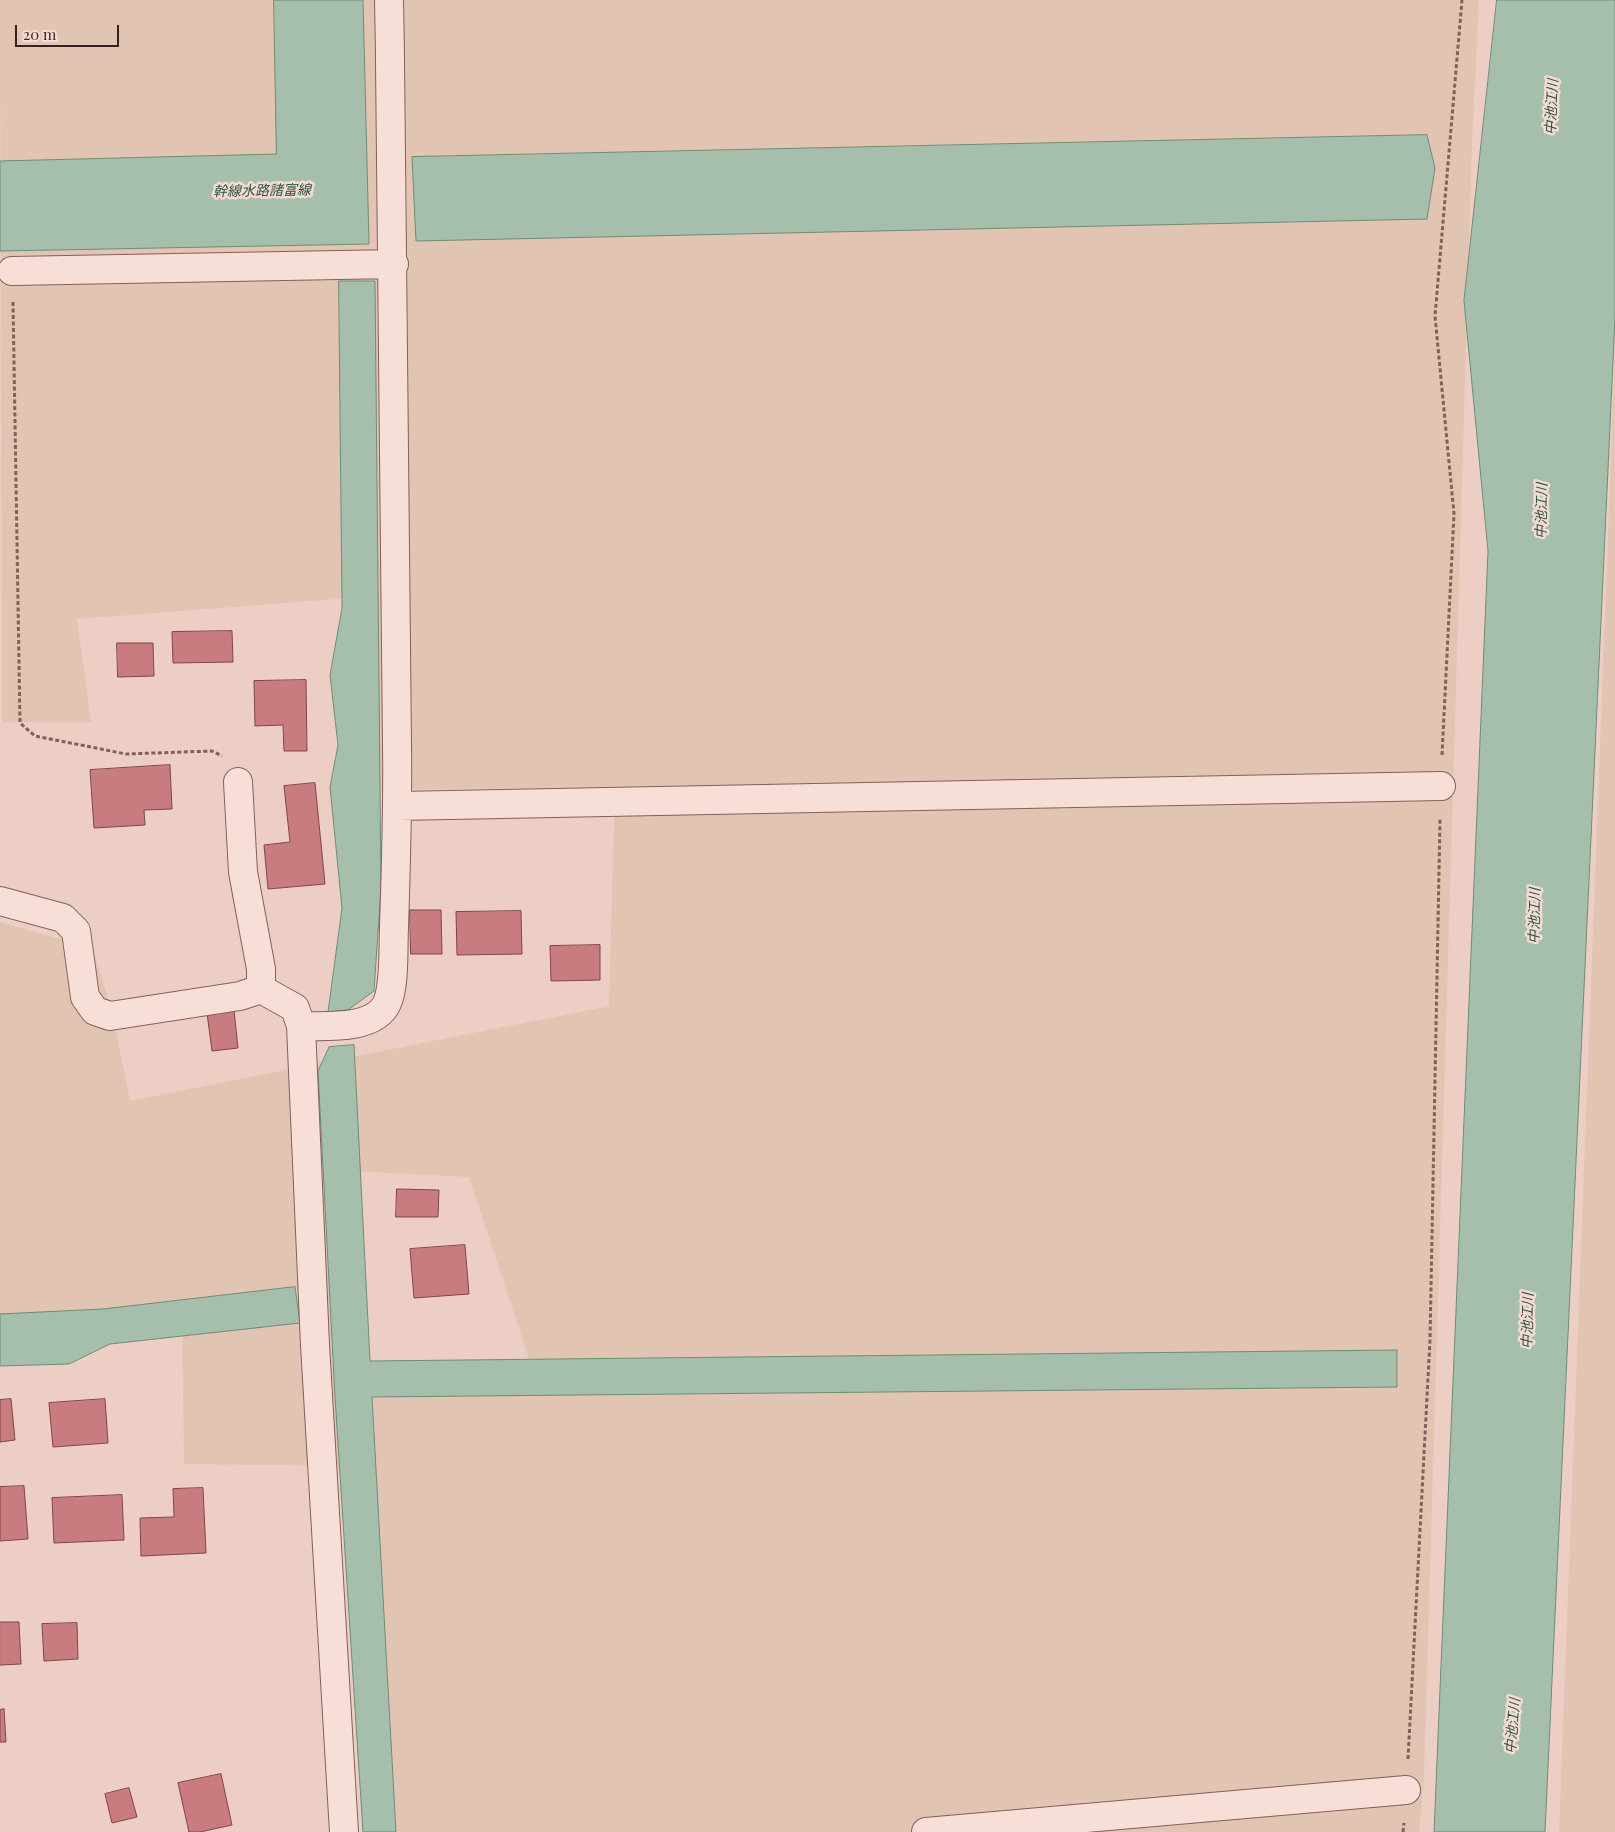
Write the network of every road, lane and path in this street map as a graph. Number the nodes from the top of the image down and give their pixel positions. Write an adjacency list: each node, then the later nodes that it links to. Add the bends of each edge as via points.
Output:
1 (389, 0): 3 (street)
2 (1462, 0): 6 (path, via 1435,316 1454,514)
3 (394, 264): 4 (street); 7 (street)
4 (12, 271): 5 (path, via 20,723 35,736 126,754 212,751 227,759)
5 (238, 782): 9 (street, via 243,872 261,969)
6 (1441, 786): 7 (street); 11 (path, via 1430,1340)
7 (398, 806): 10 (street, via 392,973 387,1003 377,1017)
8 (0, 901): 9 (street, via 63,918 76,931 85,997 96,1011 110,1016 240,996)
9 (261, 989): 10 (street)
10 (326, 1026): 12 (street, via 315,1355)
11 (1406, 1790): 13 (street); 14 (path)
12 (344, 1832)
13 (926, 1832)
14 (1403, 1832)

